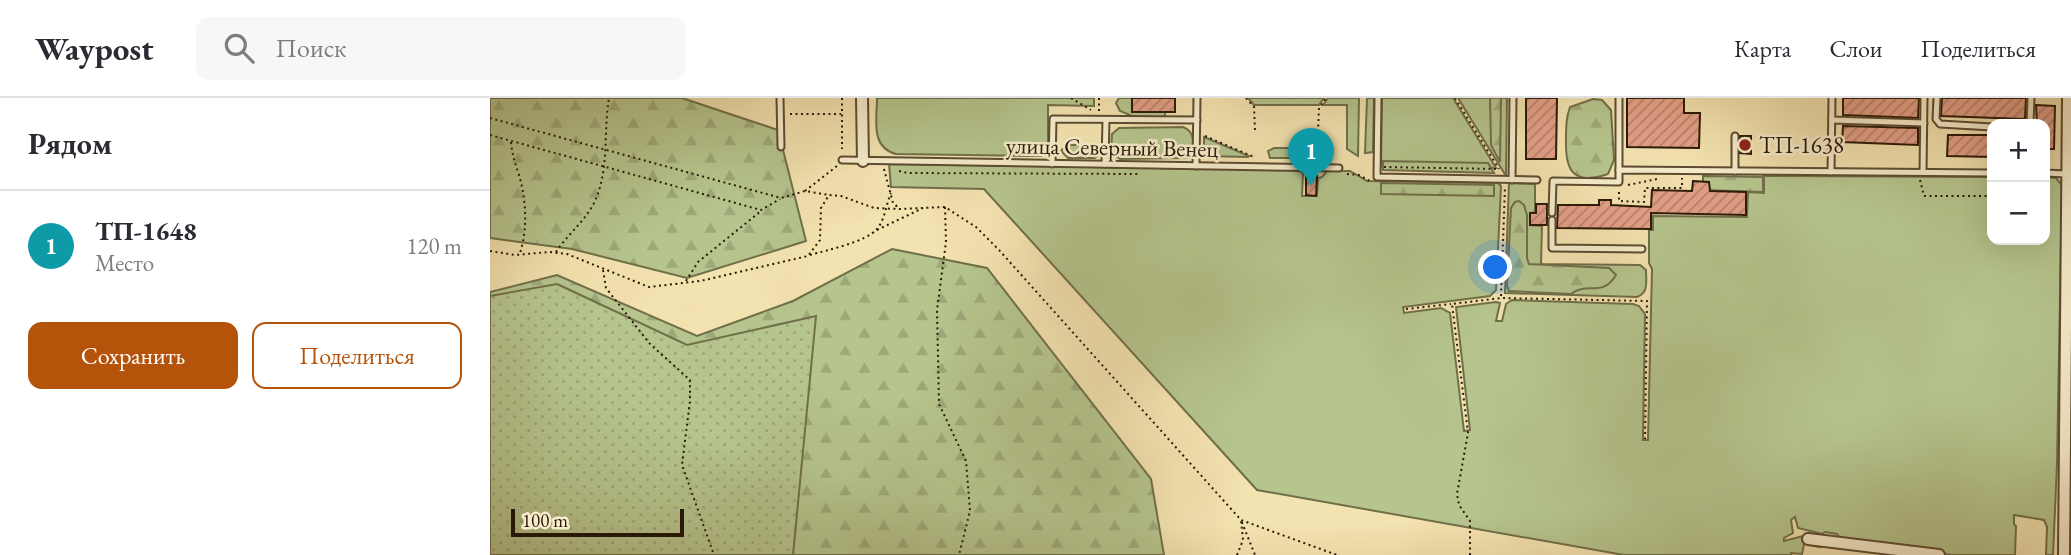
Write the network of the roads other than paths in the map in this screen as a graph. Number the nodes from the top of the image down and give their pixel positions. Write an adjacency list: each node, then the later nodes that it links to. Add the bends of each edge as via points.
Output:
1 (780, 98): 20 (lane)
2 (862, 98): 22 (street)
3 (1197, 98): 14 (lane)
4 (1378, 98): 34 (lane, via 1377,177)
5 (1513, 98): 34 (lane)
6 (1619, 98): 27 (lane)
7 (1832, 98): 15 (lane)
8 (1924, 98): 16 (lane)
9 (1937, 98): 17 (lane, via 1940,124)
10 (2031, 98): 12 (lane)
11 (2068, 98): 18 (street)
12 (2030, 119)
13 (1106, 120): 14 (lane); 23 (lane, via 1053,119); 24 (lane)
14 (1197, 120): 25 (lane)
15 (1832, 120): 16 (lane); 29 (lane)
16 (1924, 123): 30 (lane)
17 (1987, 127)
18 (2070, 127): 33 (street)
19 (1735, 136): 28 (lane)
20 (781, 147)
21 (842, 160): 22 (lane, улица Северный Венец)
22 (863, 161): 23 (lane, улица Северный Венец)
23 (1052, 163): 24 (lane, улица Северный Венец)
24 (1105, 164): 25 (lane, улица Северный Венец)
25 (1196, 166): 26 (lane, улица Северный Венец)
26 (1339, 168)
27 (1619, 170): 28 (lane); 37 (lane, via 1619,182 1553,181 1552,248)
28 (1735, 171): 29 (lane)
29 (1831, 172): 30 (lane)
30 (1920, 172): 31 (lane)
31 (1987, 173)
32 (2050, 173): 33 (lane)
33 (2068, 174): 36 (street)
34 (1508, 180): 35 (lane)
35 (1537, 180)
36 (2069, 215): 38 (street)
37 (1642, 249)
38 (2069, 331): 39 (street)
39 (2068, 451): 42 (street)
40 (1808, 539): 41 (street)
41 (1939, 555)
42 (2064, 555)

